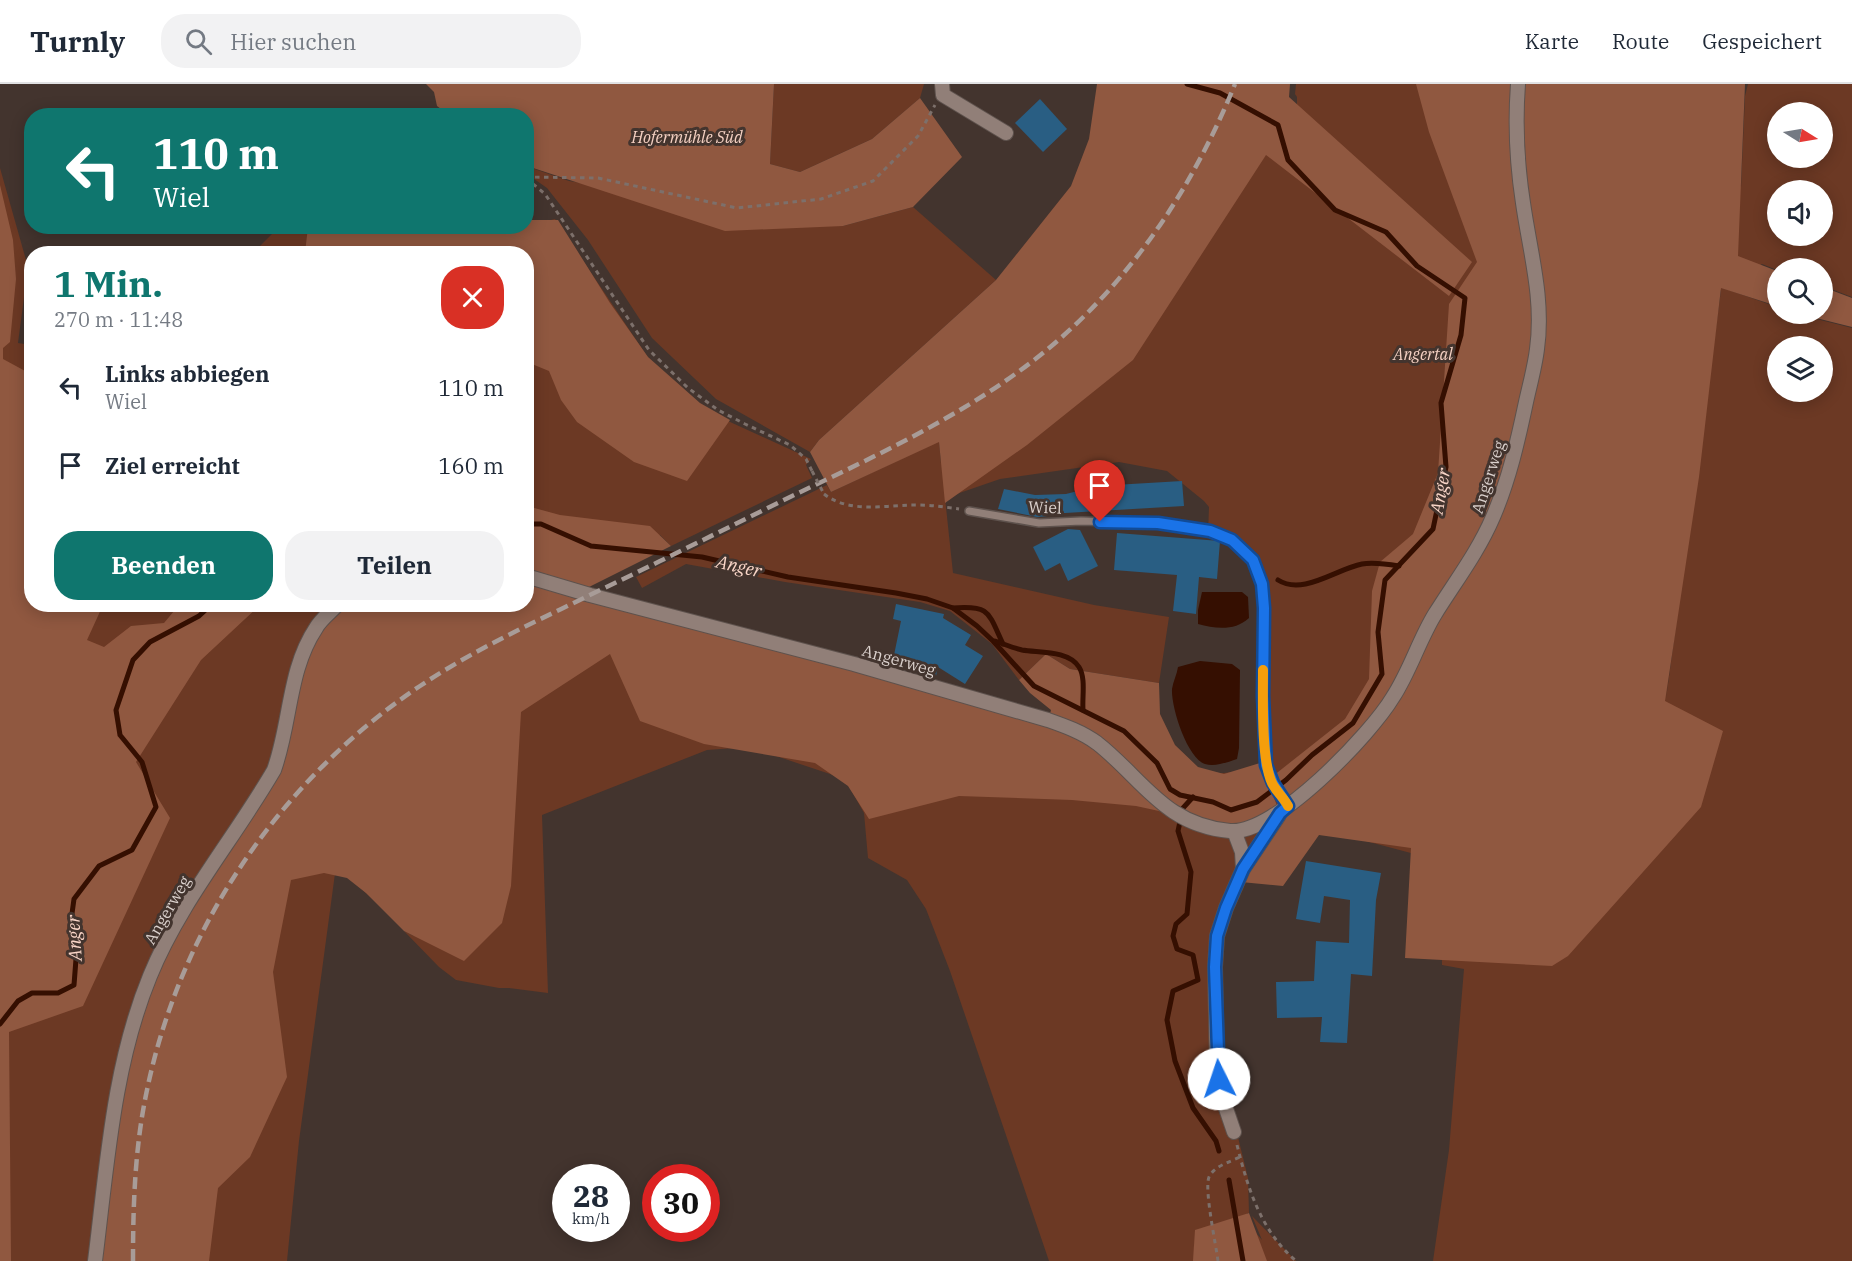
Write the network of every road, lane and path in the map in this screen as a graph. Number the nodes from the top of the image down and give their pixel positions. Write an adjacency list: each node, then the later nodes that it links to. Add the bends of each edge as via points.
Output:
1 (1518, 84): 9 (street, Angerweg, via 1516,145 1539,303 1539,327 1538,349 1504,489 1475,554 1433,617 1393,698 1359,742)
2 (943, 89): 3 (street); 4 (path, via 918,136 873,181 821,199 737,208 598,178)
3 (1006, 133)
4 (534, 177)
5 (534, 184): 6 (path, bridge, via 545,194 649,350 688,388 718,410 790,445 806,459 824,494 834,502 854,507 938,506)
6 (969, 511): 9 (lane, Wiel, via 1039,523 1158,523 1210,531 1232,540 1253,560 1262,584 1266,765)
7 (534, 578): 10 (street, Angerweg, via 1048,720 1078,731 1098,744 1170,811 1189,821)
8 (330, 612): 14 (street, Angerweg, via 316,627 299,661 274,770 175,923 150,976 129,1038 118,1093)
9 (1284, 806): 10 (street, Angerweg, via 1255,827); 11 (street, Angerweg)
10 (1234, 831): 11 (street)
11 (1243, 869): 12 (street, Angerweg, via 1217,936 1215,967 1217,1064 1221,1095)
12 (1234, 1132): 13 (path)
13 (1240, 1157): 15 (path, via 1209,1177 1207,1192); 16 (path, via 1260,1216 1281,1248)
14 (95, 1261)
15 (1218, 1261)
16 (1296, 1261)

